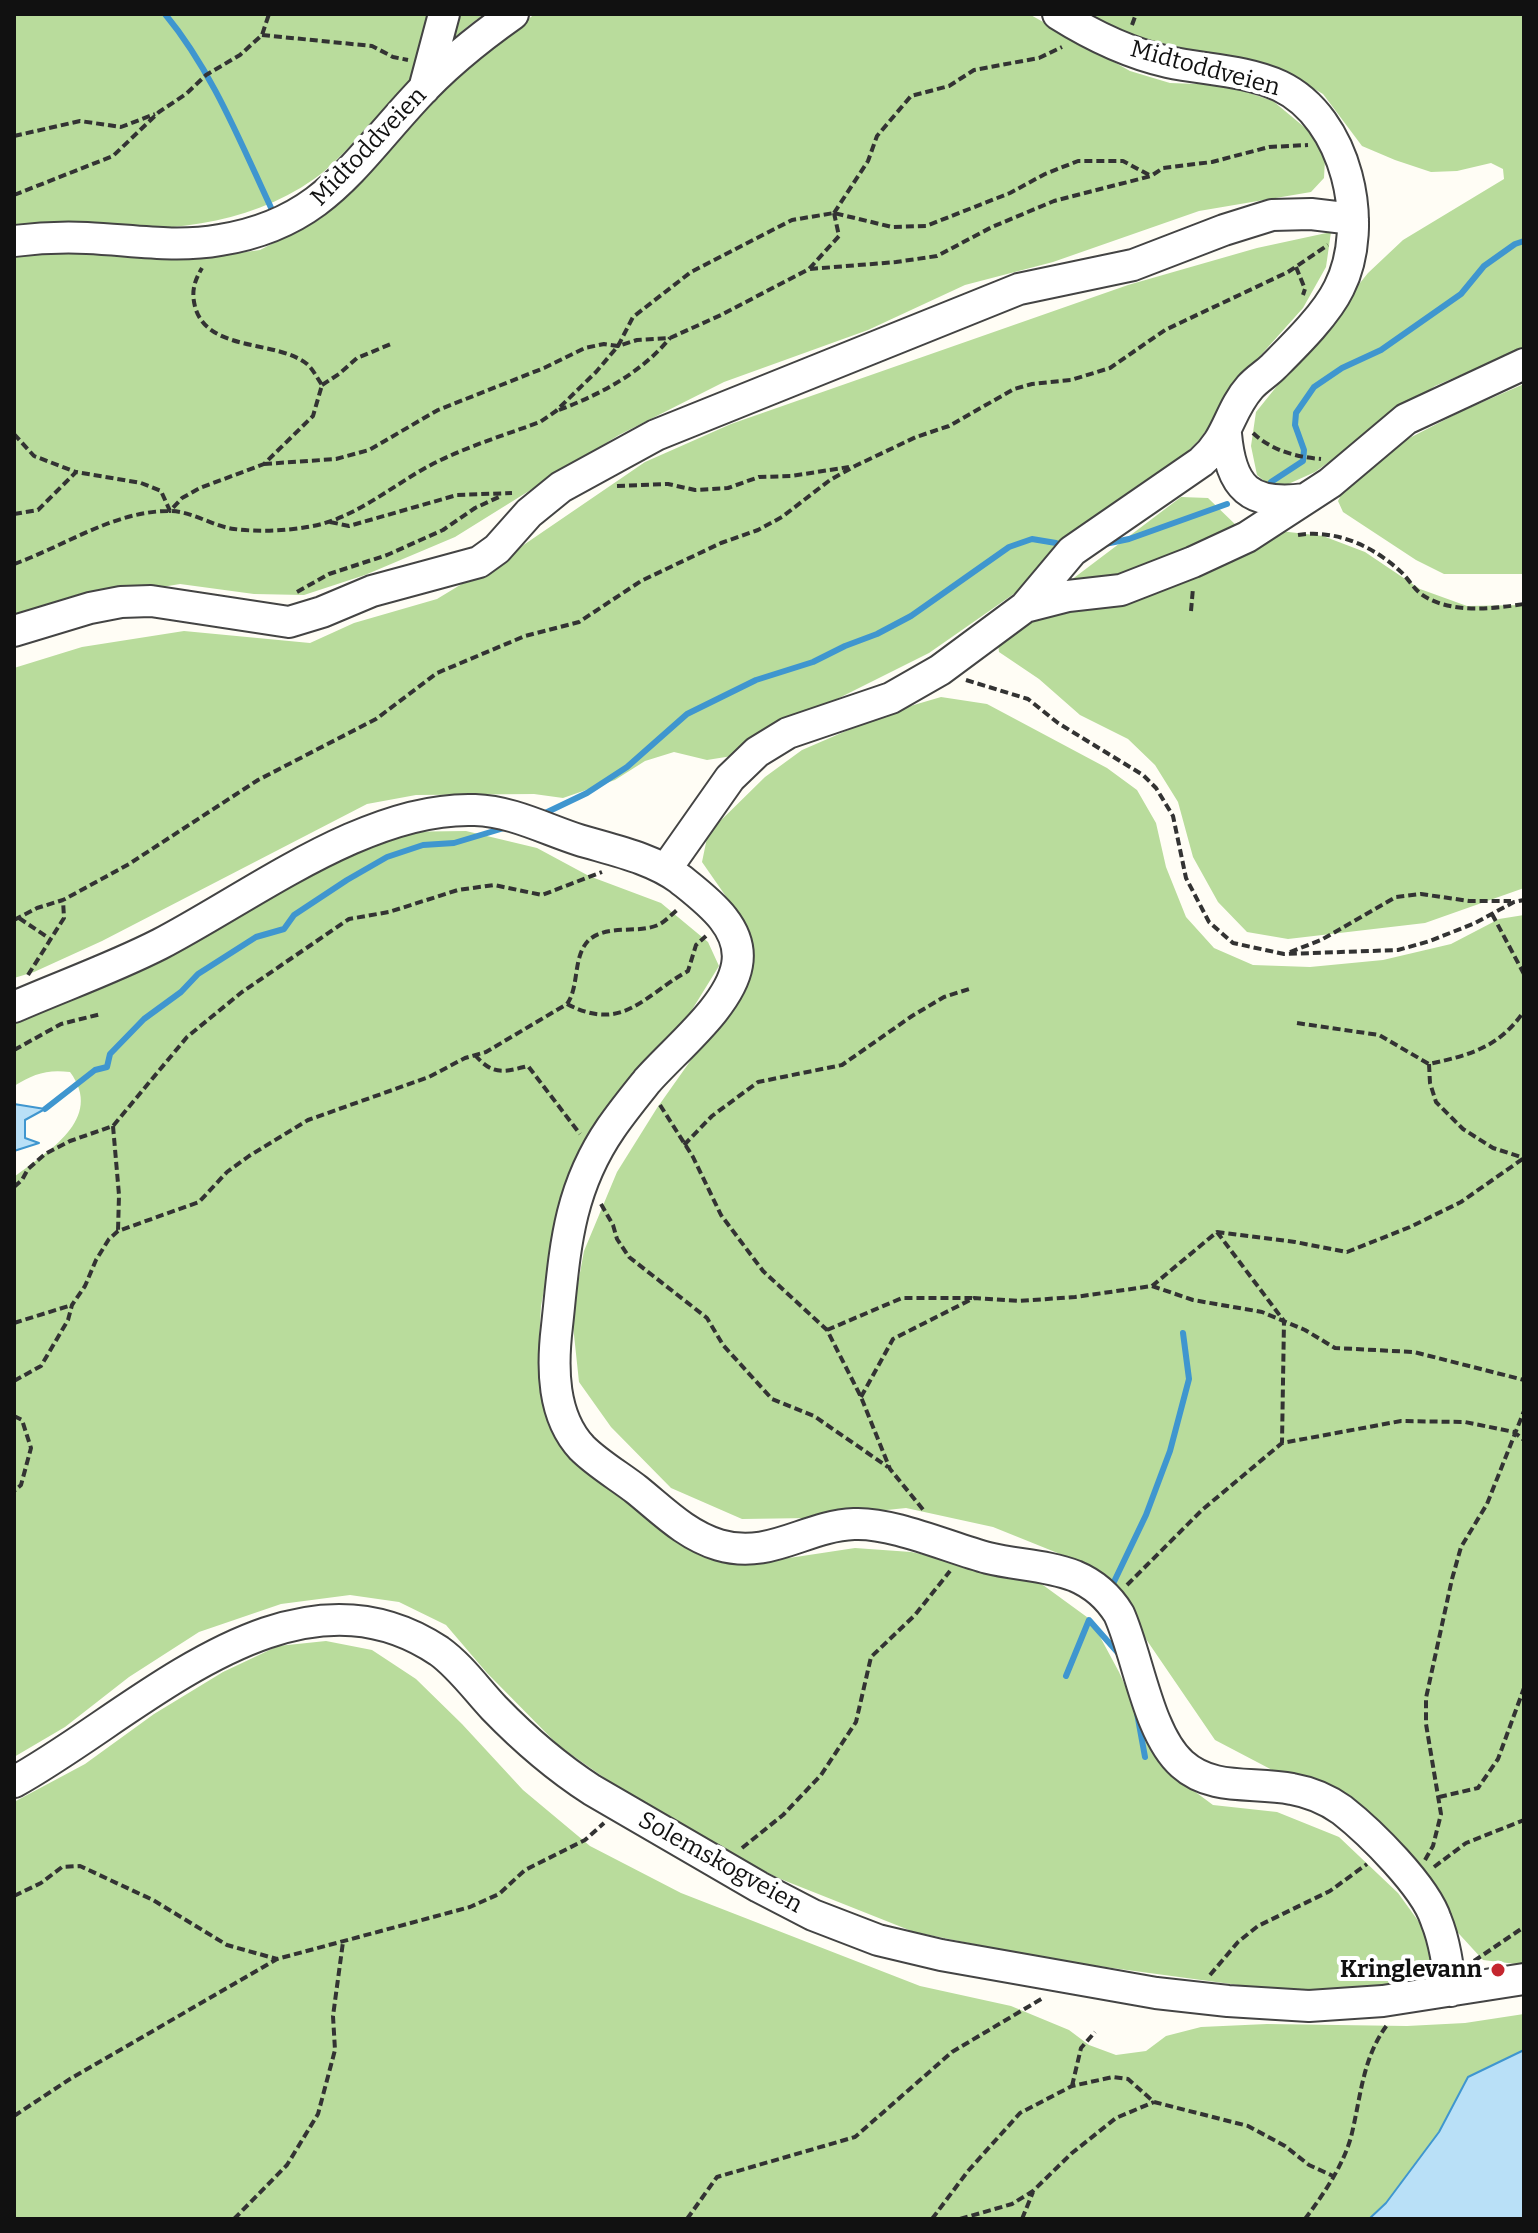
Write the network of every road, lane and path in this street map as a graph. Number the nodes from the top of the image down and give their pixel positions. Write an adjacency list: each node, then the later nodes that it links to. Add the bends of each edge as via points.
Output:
1 (269, 14): 5 (path)
2 (444, 14): 7 (street)
3 (513, 14): 7 (street, Midtoddveien)
4 (1058, 14): 10 (street, Midtoddveien, via 1096,37 1145,56 1282,87 1310,106)
5 (262, 35): 7 (path, via 372,46); 8 (path)
6 (1063, 47): 13 (path, via 1039,58 974,70 949,86 911,96 877,136 868,161)
7 (428, 77): 15 (street, Midtoddveien, via 323,199 283,223)
8 (159, 112): 9 (path, via 121,127 80,121); 12 (path, via 113,156)
9 (14, 136)
10 (1335, 144): 11 (path, via 1269,147 1163,168); 14 (street, Midtoddveien)
11 (1151, 176): 13 (path, via 1123,161 1078,161 926,226 892,227); 18 (path, via 1054,201 937,256)
12 (14, 195)
13 (834, 213): 18 (path, via 839,236); 21 (path, via 792,220 691,272 633,317)
14 (1353, 219): 25 (street, Midtoddveien, via 1351,251 1339,291 1251,386); 41 (street, via 1272,215 1133,265 1019,289 656,435 561,487 479,562 372,591 322,612 289,622 151,601 121,602)
15 (221, 240): 16 (street, Midtoddveien, via 180,245 89,238); 23 (path, via 195,280 192,298 200,321 215,333 306,363)
16 (14, 241)
17 (1296, 267): 29 (path, via 1165,330 1110,368 1014,389 949,426)
18 (809, 269): 19 (path)
19 (670, 338): 21 (path); 24 (path, via 633,372 593,397)
20 (391, 344): 23 (path, via 357,358)
21 (618, 346): 24 (path); 27 (path, via 585,348 438,410 369,450 336,459)
22 (1524, 364): 28 (street, via 1406,419)
23 (322, 385): 27 (path, via 313,416)
24 (556, 411): 35 (path, via 428,466)
25 (1230, 423): 28 (path, via 1304,458); 32 (street, via 1228,460 1246,490 1274,502); 40 (street, Midtoddveien, via 1213,452 1072,551)
26 (14, 434): 30 (path, via 34,456)
27 (264, 464): 33 (path, via 200,488)
28 (1351, 465): 32 (street)
29 (855, 466): 31 (path, via 759,477 728,488); 45 (path, via 770,524 641,581 579,622 525,636 437,673 376,719 258,780)
30 (76, 472): 33 (path, via 161,491); 34 (path, via 38,510)
31 (607, 486)
32 (1305, 499): 40 (street, via 1247,537 1150,579 1121,590)
33 (170, 511): 35 (path, via 232,529 307,528); 37 (path, via 87,531)
34 (14, 514)
35 (329, 522): 38 (path, via 349,526 457,495 504,494 443,530 329,574)
36 (1288, 536): 39 (path, via 1317,532 1349,539 1399,570 1420,594 1442,604 1492,609)
37 (14, 564)
38 (290, 596)
39 (1524, 604)
40 (1025, 607): 42 (street)
41 (14, 631)
42 (940, 670): 44 (street, via 891,698 797,729 757,752 730,778); 52 (path, via 1028,699 1143,775 1173,816 1186,878 1209,922 1233,943)
43 (637, 859): 44 (street); 55 (street, via 507,814 431,812 356,836 155,946); 64 (path, via 542,895 494,885 349,919 187,1037)
44 (674, 874): 50 (street); 56 (path, via 679,908 657,925 590,939)
45 (63, 900): 49 (path); 51 (path, via 64,918)
46 (1524, 900): 47 (path)
47 (1514, 902): 48 (path); 52 (path, via 1421,894 1396,897 1321,940)
48 (1492, 914): 52 (path, via 1398,950); 53 (path)
49 (16, 919): 51 (path)
50 (724, 919): 56 (path, via 696,945 688,971 646,1001 608,1016); 63 (street, via 738,949 732,983)
51 (50, 939): 55 (path)
52 (1284, 954)
53 (1524, 974)
54 (969, 989): 65 (path, via 933,1003 842,1065 758,1082)
55 (19, 995)
56 (567, 1004): 61 (path)
57 (1524, 1011): 62 (path, via 1511,1030 1472,1055)
58 (101, 1014): 60 (path, via 61,1024)
59 (1297, 1023): 62 (path, via 1379,1035)
60 (14, 1050)
61 (475, 1055): 67 (path, via 485,1067 503,1072 528,1066); 69 (path, via 308,1120 227,1172 199,1202)
62 (1429, 1064): 66 (path, via 1436,1102 1463,1129 1493,1148)
63 (646, 1082): 65 (path); 67 (street)
64 (113, 1126): 68 (path, via 45,1154); 69 (path)
65 (684, 1145): 76 (path, via 721,1215 763,1271)
66 (1523, 1158): 70 (path, via 1461,1202 1347,1252)
67 (592, 1162): 85 (path, via 599,1200 634,1263 707,1318 723,1345 772,1399 814,1416); 88 (street, via 567,1236 555,1374 565,1424 586,1452 669,1518 718,1545 763,1548 856,1523)
68 (14, 1187)
69 (118, 1231): 73 (path)
70 (1217, 1232): 71 (path); 74 (path)
71 (1152, 1286): 72 (path, via 1033,1300); 74 (path)
72 (974, 1298): 76 (path, via 902,1298); 79 (path, via 893,1339)
73 (72, 1305): 75 (path); 78 (path, via 41,1366)
74 (1284, 1321): 77 (path, via 1335,1348 1414,1352); 84 (path)
75 (14, 1323)
76 (827, 1330): 79 (path)
77 (1524, 1380)
78 (14, 1381)
79 (861, 1397): 85 (path)
80 (1524, 1411): 82 (path)
81 (14, 1416): 86 (path, via 22,1420 31,1448 21,1485)
82 (1514, 1432): 83 (path); 84 (path, via 1465,1422 1401,1421); 92 (path, via 1487,1504 1461,1547 1426,1698)
83 (1524, 1440)
84 (1282, 1443): 89 (path, via 1202,1510)
85 (890, 1469): 87 (path)
86 (14, 1491)
87 (926, 1513)
88 (953, 1547): 89 (street, via 1075,1577); 96 (path, via 950,1572 871,1657 856,1722 821,1775 783,1815)
89 (1111, 1601): 95 (street, via 1172,1754 1198,1776 1213,1781 1290,1788 1319,1797 1340,1809)
90 (1524, 1688): 92 (path, via 1498,1759 1478,1788)
91 (14, 1782): 93 (street, Solemskogveien, via 220,1654 288,1626 349,1619 391,1626 443,1654 543,1755)
92 (1439, 1797): 97 (path, via 1441,1814 1433,1846)
93 (619, 1806): 96 (street, Solemskogveien); 100 (path, via 585,1840 525,1870 499,1894)
94 (1524, 1820): 97 (path, via 1466,1843)
95 (1385, 1851): 97 (street); 105 (path, via 1330,1891 1258,1926)
96 (722, 1864): 103 (street, Solemskogveien, via 787,1902 878,1940)
97 (1413, 1883): 104 (street, via 1436,1917)
98 (14, 1896): 101 (path, via 62,1867 80,1866 153,1900 227,1945)
99 (1524, 1927): 104 (path, via 1468,1965)
100 (343, 1942): 101 (path); 113 (path, via 333,2016 335,2050 318,2114 287,2165)
101 (277, 1959): 110 (path)
102 (1524, 1979): 104 (street, Solemskogveien)
103 (1075, 1980): 105 (street, Solemskogveien, via 1114,1992); 114 (path, via 952,2052 855,2137 717,2177)
104 (1451, 1991): 106 (street, Solemskogveien)
105 (1192, 1997): 106 (street, Solemskogveien, via 1309,2006)
106 (1405, 1998): 111 (path, via 1369,2054 1350,2140)
107 (1095, 2032): 108 (path, via 1081,2048)
108 (1072, 2086): 109 (path, via 1128,2079); 115 (path, via 1020,2113)
109 (1154, 2102): 111 (path, via 1248,2126); 112 (path, via 1107,2125)
110 (14, 2116)
111 (1333, 2176): 118 (path)
112 (1033, 2191): 116 (path, via 1012,2204); 117 (path)
113 (234, 2219)
114 (687, 2219)
115 (932, 2219)
116 (960, 2219)
117 (1022, 2219)
118 (1305, 2219)

